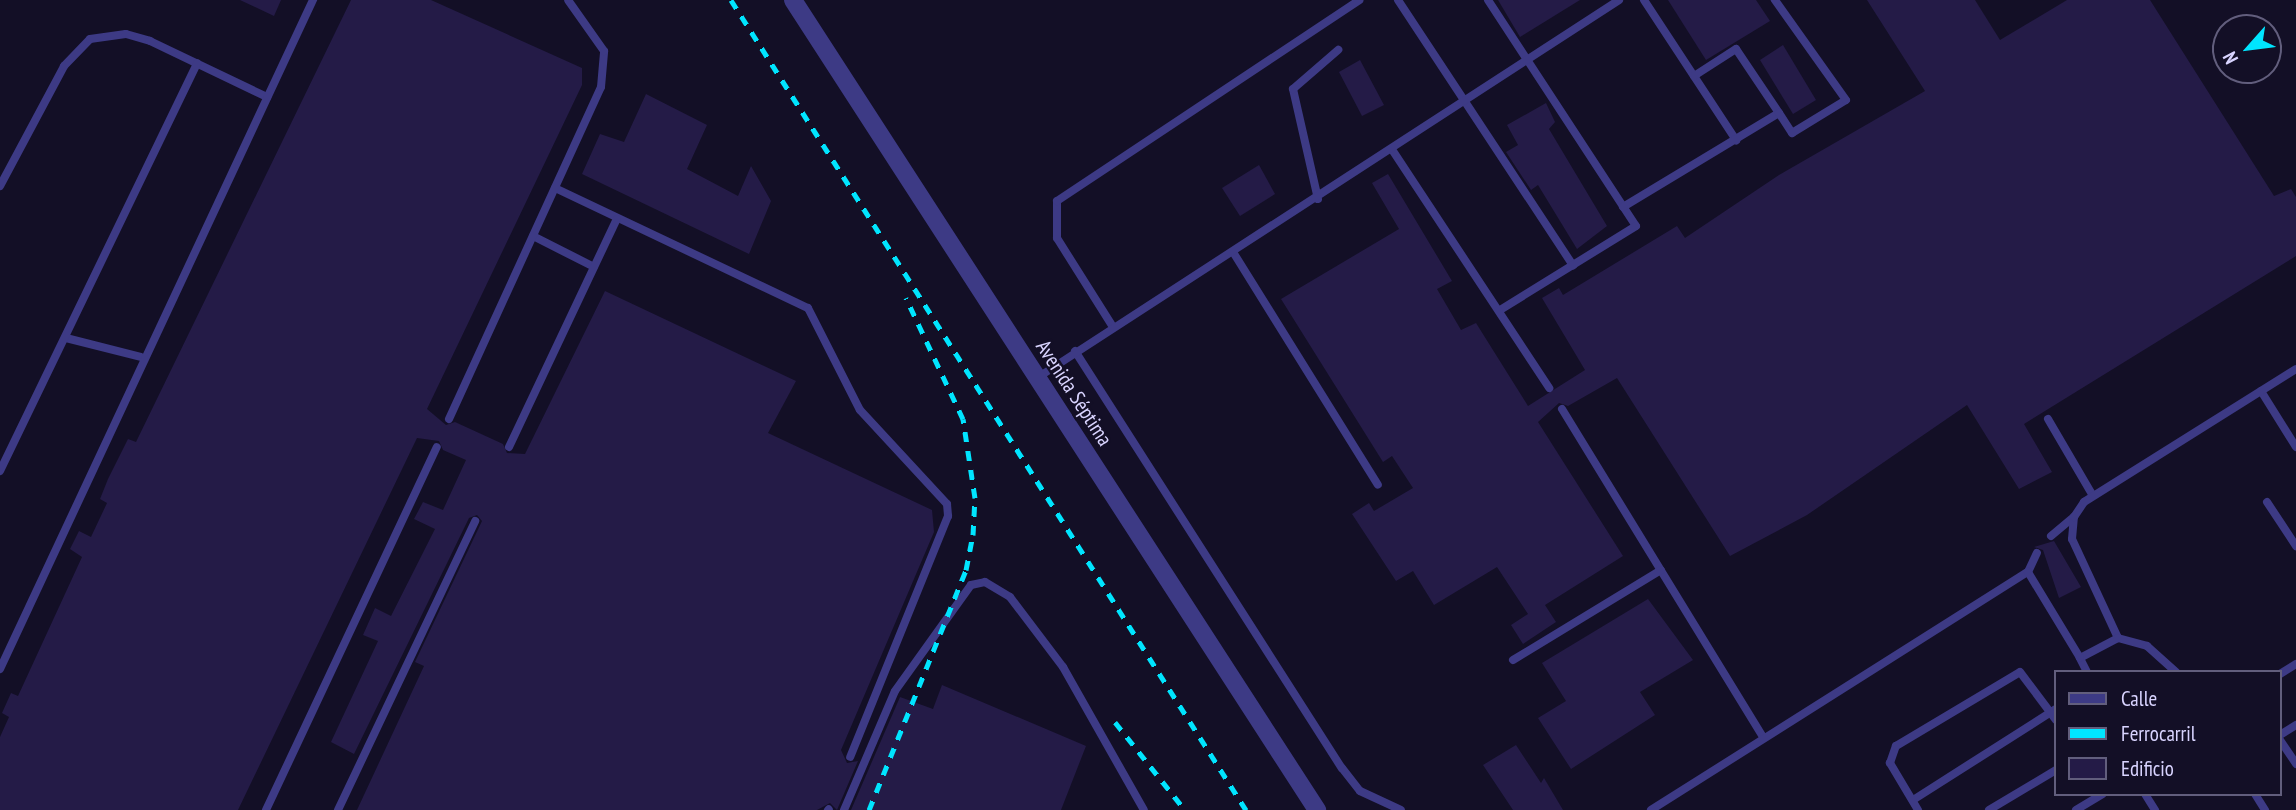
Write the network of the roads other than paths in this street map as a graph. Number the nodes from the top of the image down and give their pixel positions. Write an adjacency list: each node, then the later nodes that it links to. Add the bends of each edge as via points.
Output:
1 (313, 0): 15 (lane)
2 (568, 0): 21 (lane, via 604,51 601,88)
3 (793, 0): 35 (street, Avenida Séptima)
4 (1359, 0): 30 (lane, via 1057,201 1057,238)
5 (1398, 0): 16 (lane)
6 (1488, 0): 13 (lane)
7 (1619, 0): 10 (lane)
8 (1644, 0): 14 (lane)
9 (1775, 0): 17 (lane, via 1846,100 1793,133)
10 (1607, 4): 13 (lane)
11 (1338, 50): 22 (lane, via 1293,89)
12 (197, 63): 15 (lane); 20 (lane, via 126,34 90,39 64,66); 31 (lane)
13 (1530, 63): 16 (lane); 23 (lane)
14 (1694, 76): 17 (lane, via 1736,50); 18 (lane)
15 (267, 97): 33 (lane)
16 (1470, 101): 19 (lane); 27 (lane, via 1496,155)
17 (1779, 113): 18 (lane)
18 (1736, 140): 23 (lane)
19 (1393, 151): 22 (lane); 29 (lane)
20 (0, 186)
21 (555, 188): 24 (lane); 25 (lane)
22 (1318, 199): 26 (lane)
23 (1623, 206): 27 (lane, via 1636,226)
24 (617, 219): 28 (lane); 64 (lane, via 808,308 860,410 947,504 948,516)
25 (533, 236): 28 (lane); 39 (lane)
26 (1233, 252): 30 (lane); 45 (lane)
27 (1573, 265): 29 (lane)
28 (594, 267): 42 (lane)
29 (1500, 310): 36 (lane)
30 (1113, 327): 32 (lane)
31 (66, 338): 33 (lane); 44 (lane)
32 (1075, 351): 35 (lane); 74 (lane, via 1342,768 1360,791)
33 (141, 357): 58 (lane)
34 (2296, 369): 37 (lane)
35 (1037, 377): 73 (street, Avenida Séptima)
36 (1549, 388)
37 (2261, 391): 43 (lane); 46 (lane)
38 (1562, 409): 53 (lane)
39 (449, 419)
40 (2048, 419): 46 (lane)
41 (436, 447): 69 (lane)
42 (509, 447)
43 (2296, 447)
44 (0, 471)
45 (1378, 485)
46 (2093, 496): 48 (lane)
47 (2267, 502): 51 (lane)
48 (2074, 517): 50 (lane); 55 (lane, via 2072,539)
49 (475, 521): 70 (lane)
50 (2051, 536)
51 (2296, 546)
52 (2037, 553): 54 (lane)
53 (1661, 570): 57 (lane); 62 (lane)
54 (2028, 572): 56 (lane); 62 (lane)
55 (2118, 638): 56 (lane); 60 (lane, via 2147,646)
56 (2080, 658): 59 (lane)
57 (1513, 660)
58 (0, 670)
59 (2086, 670)
60 (2173, 670)
61 (2054, 710): 68 (lane); 68 (lane, via 2020,672 1896,747 1890,763)
62 (1763, 737): 75 (lane)
63 (2282, 740): 65 (lane)
64 (850, 757)
65 (2296, 764)
66 (2054, 771): 77 (lane)
67 (2098, 796): 78 (lane)
68 (1913, 800): 76 (lane)
69 (266, 810)
70 (338, 810)
71 (844, 810): 72 (lane, via 895,691 971,585 985,582 1010,597 1063,667)
72 (1144, 810)
73 (1317, 810)
74 (1401, 810)
75 (1651, 810)
76 (1918, 810)
77 (1989, 810)
78 (2076, 810)

